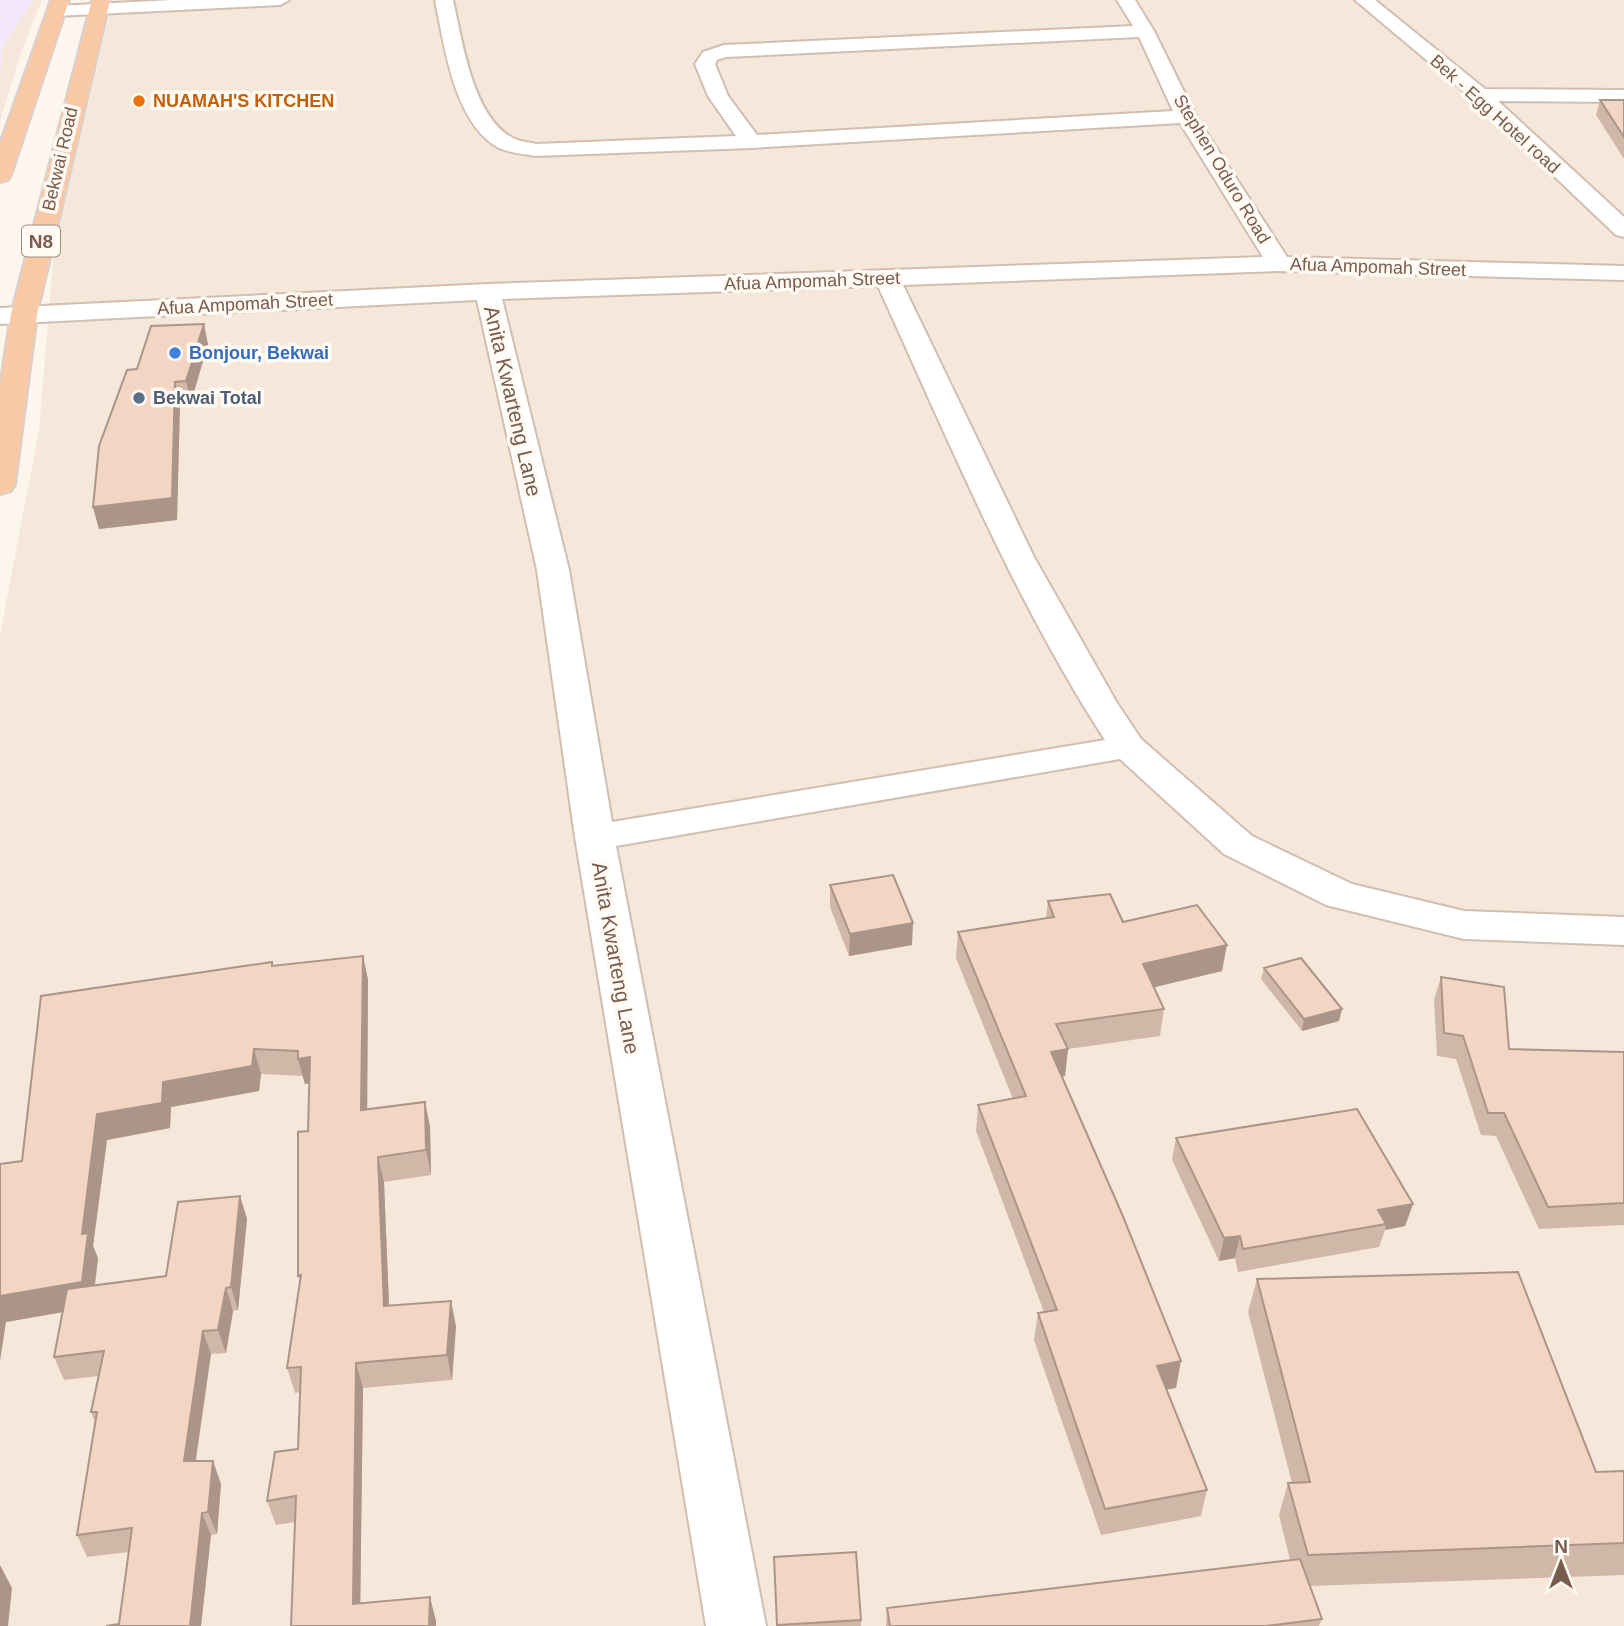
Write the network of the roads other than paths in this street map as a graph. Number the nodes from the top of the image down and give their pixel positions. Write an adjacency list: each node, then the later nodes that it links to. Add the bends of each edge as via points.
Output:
1 (280, 0): 5 (street)
2 (444, 0): 11 (street, via 459,71 488,128 505,143 573,151)
3 (1126, 0): 7 (street, Stephen Oduro Road)
4 (1364, 0): 8 (street, Bek - Egg Hotel road)
5 (100, 4): 6 (street); 18 (highway, Bekwai Road / N8)
6 (58, 6): 12 (highway)
7 (1145, 31): 10 (street, Stephen Oduro Road); 11 (street, via 735,50 710,56 705,64 717,96)
8 (1480, 95): 9 (street); 13 (street, Bek - Egg Hotel road)
9 (1624, 96)
10 (1186, 116): 11 (street); 14 (street, Stephen Oduro Road)
11 (751, 142)
12 (0, 174)
13 (1624, 230)
14 (1279, 264): 15 (street, Afua Ampomah Street); 16 (street, Afua Ampomah Street)
15 (1624, 273)
16 (887, 278): 17 (street, Afua Ampomah Street); 20 (street, via 1018,557 1099,703)
17 (488, 292): 18 (street, Afua Ampomah Street); 21 (street, Anita Kwarteng Lane, via 553,570)
18 (12, 315): 19 (highway, Bekwai Road / N8)
19 (0, 485)
20 (1129, 747): 21 (street); 22 (street, via 1238,845 1340,895 1464,925)
21 (595, 837): 23 (street, Anita Kwarteng Lane)
22 (1624, 931)
23 (736, 1626)

